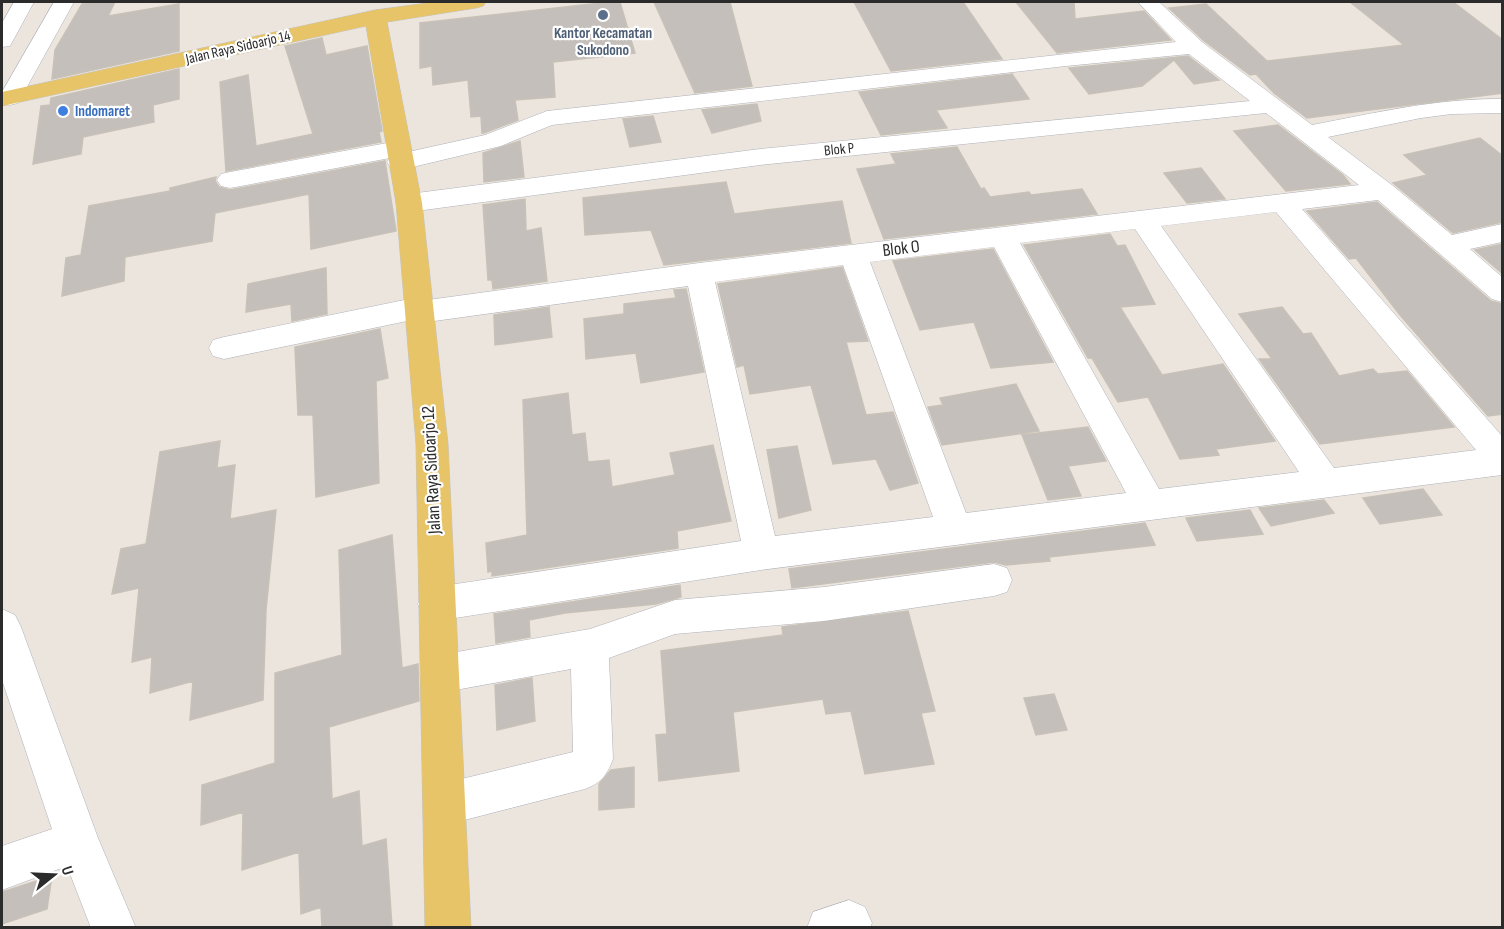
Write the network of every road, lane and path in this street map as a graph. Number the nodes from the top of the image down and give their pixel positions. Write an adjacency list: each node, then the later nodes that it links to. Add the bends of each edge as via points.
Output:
1 (24, 2): 6 (street)
2 (64, 2): 8 (street)
3 (463, 2): 5 (main road, Jalan Raya Sidoarjo 14)
4 (1148, 2): 7 (street)
5 (375, 16): 8 (main road, Jalan Raya Sidoarjo 14); 12 (main road, Jalan Raya Sidoarjo 12)
6 (2, 41)
7 (1194, 47): 9 (street); 12 (street, via 547,118 492,141)
8 (6, 99)
9 (1269, 106): 11 (street); 15 (street, Blok P, via 760,157)
10 (1503, 106): 11 (street, via 1421,111)
11 (1309, 134): 14 (street)
12 (399, 155): 13 (street); 15 (main road, Jalan Raya Sidoarjo 12)
13 (230, 180)
14 (1383, 191): 16 (street, Blok O); 20 (street)
15 (409, 203): 24 (main road, Jalan Raya Sidoarjo 12)
16 (1282, 203): 17 (street, Blok O); 26 (street)
17 (1142, 219): 19 (street, Blok O); 27 (street)
18 (1503, 233): 20 (street)
19 (1002, 236): 21 (street, Blok O); 28 (street)
20 (1447, 245): 23 (street)
21 (853, 254): 22 (street, Blok O); 29 (street)
22 (699, 273): 24 (street, Blok O); 30 (street)
23 (1503, 292)
24 (419, 310): 25 (street, Blok O); 32 (main road, Jalan Raya Sidoarjo 12, via 432,444)
25 (224, 348)
26 (1503, 460): 27 (street)
27 (1326, 484): 28 (street)
28 (1149, 504): 29 (street)
29 (955, 530): 30 (street)
30 (761, 554): 32 (street)
31 (994, 580): 34 (street, via 824,604 675,617)
32 (436, 604): 35 (main road, Jalan Raya Sidoarjo 12)
33 (2, 627): 37 (street)
34 (590, 647): 35 (street); 36 (street, via 593,759 585,769)
35 (439, 674): 36 (main road, Jalan Raya Sidoarjo 12)
36 (446, 804): 40 (main road, Jalan Raya Sidoarjo 12)
37 (78, 841): 38 (street); 39 (street)
38 (2, 868)
39 (114, 927)
40 (448, 927)

